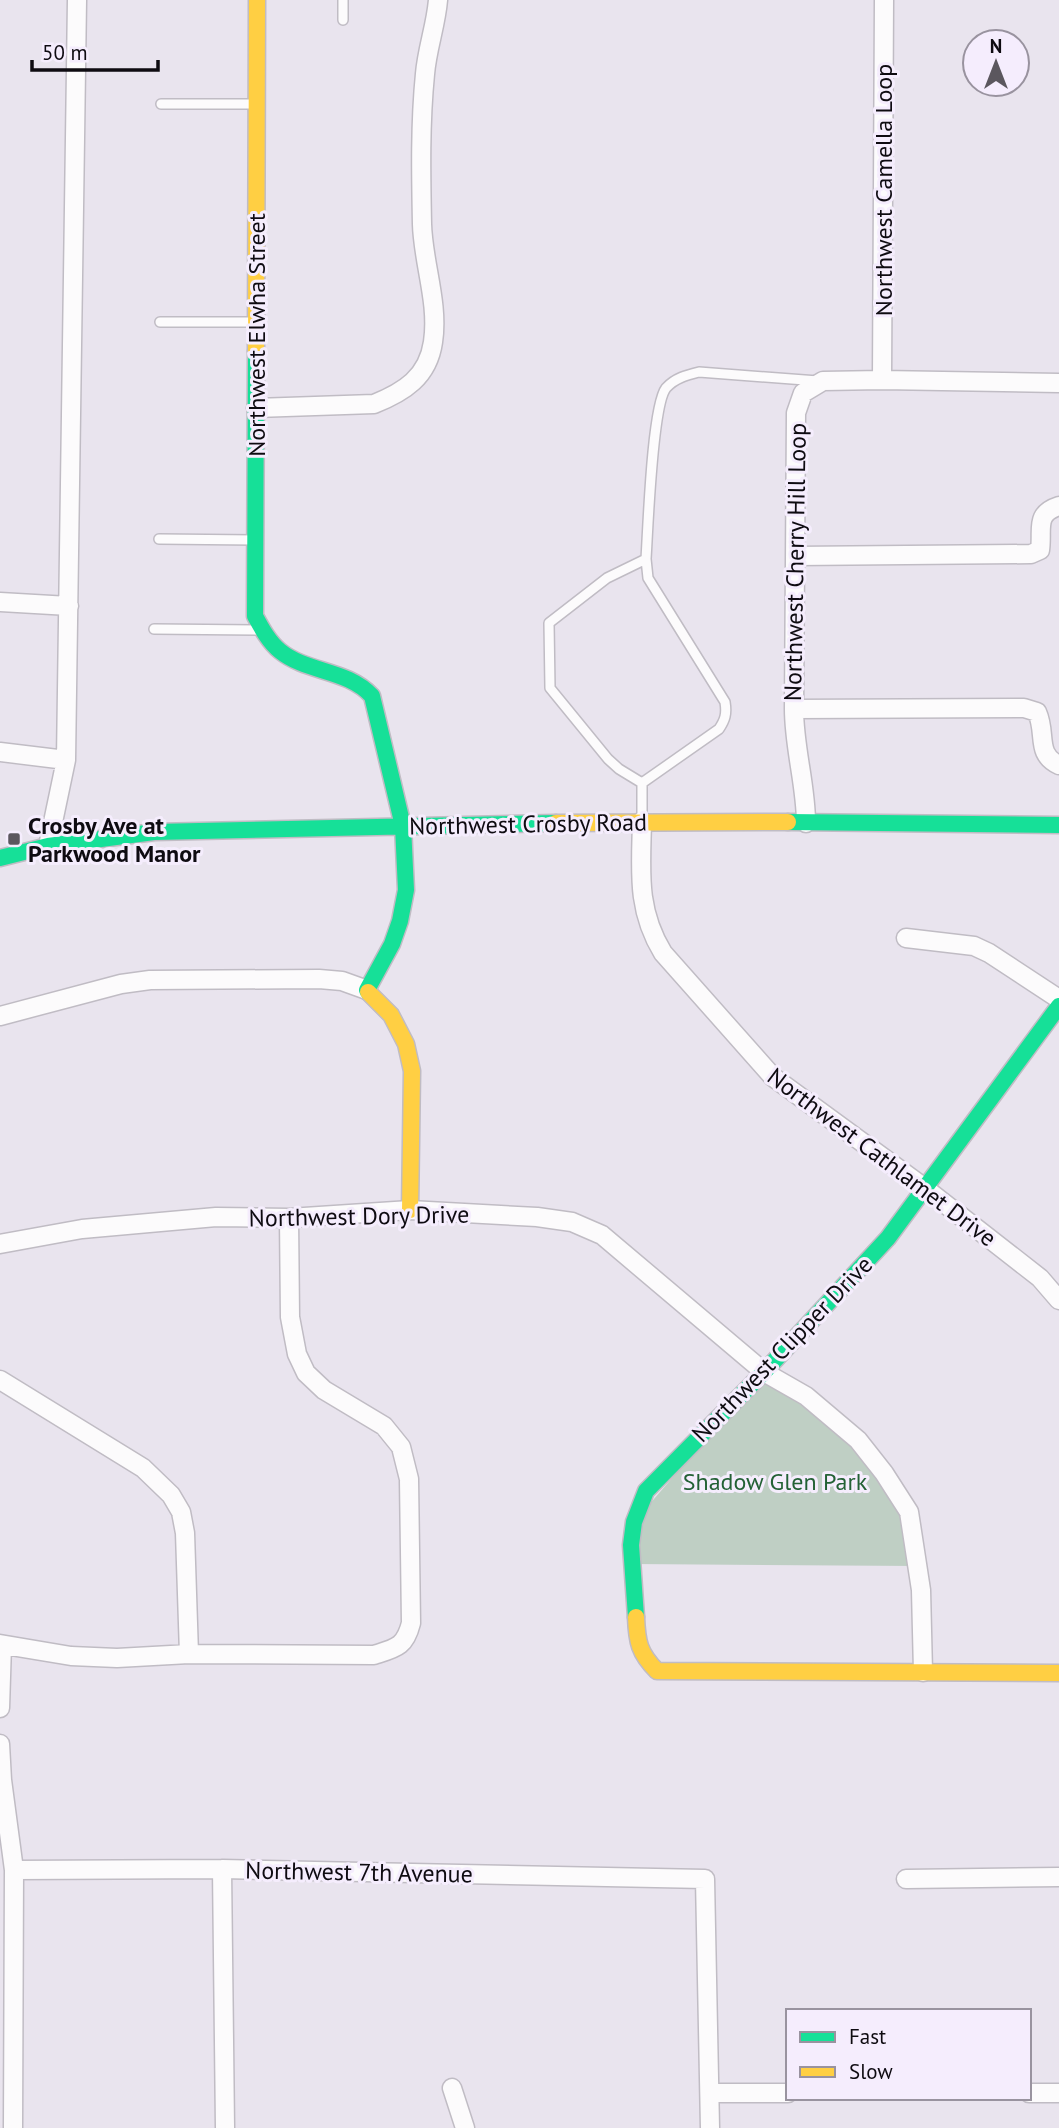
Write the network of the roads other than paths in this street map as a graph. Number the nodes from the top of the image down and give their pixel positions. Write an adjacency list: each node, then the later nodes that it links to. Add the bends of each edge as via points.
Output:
1 (77, 0): 21 (street)
2 (257, 0): 8 (street, Northwest Elwha Street)
3 (343, 0): 6 (lane)
4 (438, 0): 14 (street, via 425,72 423,120 422,228 434,312 433,343 424,368 414,383 374,404)
5 (884, 0): 11 (street, Northwest Camella Loop)
6 (343, 20)
7 (161, 104): 8 (lane)
8 (256, 104): 10 (street, Northwest Elwha Street)
9 (160, 322): 10 (lane)
10 (256, 322): 14 (street, Northwest Elwha Street)
11 (882, 380): 12 (street); 13 (street)
12 (823, 381): 18 (street, Northwest Cherry Hill Loop, via 803,393 796,414); 19 (lane, via 699,372 684,375 665,389 657,415)
13 (1059, 383)
14 (256, 408): 17 (street, Northwest Elwha Street)
15 (1059, 506): 18 (street, via 1048,509 1042,518 1040,550 1031,554)
16 (159, 539): 17 (lane)
17 (256, 540): 23 (street, Northwest Elwha Street, via 255,616)
18 (794, 556): 24 (street, Northwest Cherry Hill Loop)
19 (646, 559): 28 (lane, via 648,578 726,710 719,729); 28 (lane, via 607,578 549,623 550,688 608,759)
20 (0, 602): 21 (street)
21 (69, 606): 26 (street)
22 (154, 629): 23 (lane)
23 (262, 630): 32 (street, via 289,657 334,672 372,696)
24 (794, 709): 27 (street, via 1024,708 1037,712 1044,754); 30 (street, Northwest Cherry Hill Loop)
25 (0, 752): 26 (street)
26 (66, 760): 33 (street)
27 (1059, 765)
28 (642, 783): 29 (lane)
29 (642, 821): 30 (street, Northwest Crosby Road); 32 (street, Northwest Crosby Road); 40 (street, Northwest Cathlamet Drive, via 640,891 653,937 663,953 773,1077)
30 (806, 823): 31 (street, Northwest Crosby Road)
31 (1059, 825)
32 (402, 826): 33 (street, Northwest Crosby Road, via 154,832); 36 (street, via 406,890 402,911 388,952)
33 (48, 846): 34 (street, Northwest Crosby Road)
34 (0, 859)
35 (906, 938): 37 (street, via 974,946)
36 (367, 990): 39 (street, via 319,979 150,980); 41 (street, via 391,1015 406,1044 412,1071)
37 (1059, 999)
38 (1059, 1006): 40 (street, Northwest Clipper Drive)
39 (0, 1016)
40 (926, 1189): 44 (street, Northwest Cathlamet Drive, via 1040,1278); 45 (street, Northwest Clipper Drive, via 888,1238)
41 (410, 1210): 42 (street, Northwest Dory Drive); 45 (street, Northwest Dory Drive, via 572,1222 602,1236)
42 (289, 1218): 43 (street, Northwest Dory Drive, via 216,1217 108,1226); 48 (street, via 290,1317 306,1373 324,1390 384,1426 401,1447 409,1479 411,1623 401,1645 374,1655)
43 (0, 1244)
44 (1059, 1300)
45 (764, 1372): 49 (street, Northwest Dory Drive, via 806,1396 858,1440 909,1512 921,1590); 49 (street, Northwest Clipper Drive, via 646,1491 631,1545 638,1640 644,1658 657,1671)
46 (0, 1380): 48 (street, via 143,1468 172,1494 185,1533)
47 (1, 1644): 48 (street, via 71,1656); 51 (street)
48 (190, 1654)
49 (923, 1672): 50 (street, Northwest Clipper Drive)
50 (1059, 1673)
51 (0, 1708)
52 (0, 1744): 54 (street)
53 (222, 1869): 54 (street, Northwest 7th Avenue); 58 (street, Northwest 7th Avenue, via 705,1879); 63 (street)
54 (14, 1870): 62 (street)
55 (1059, 1877): 56 (street)
56 (906, 1878)
57 (452, 2088): 64 (street)
58 (710, 2093): 59 (street); 65 (street)
59 (786, 2093)
60 (1031, 2093): 61 (street)
61 (1059, 2093)
62 (13, 2128)
63 (225, 2128)
64 (465, 2128)
65 (710, 2128)

